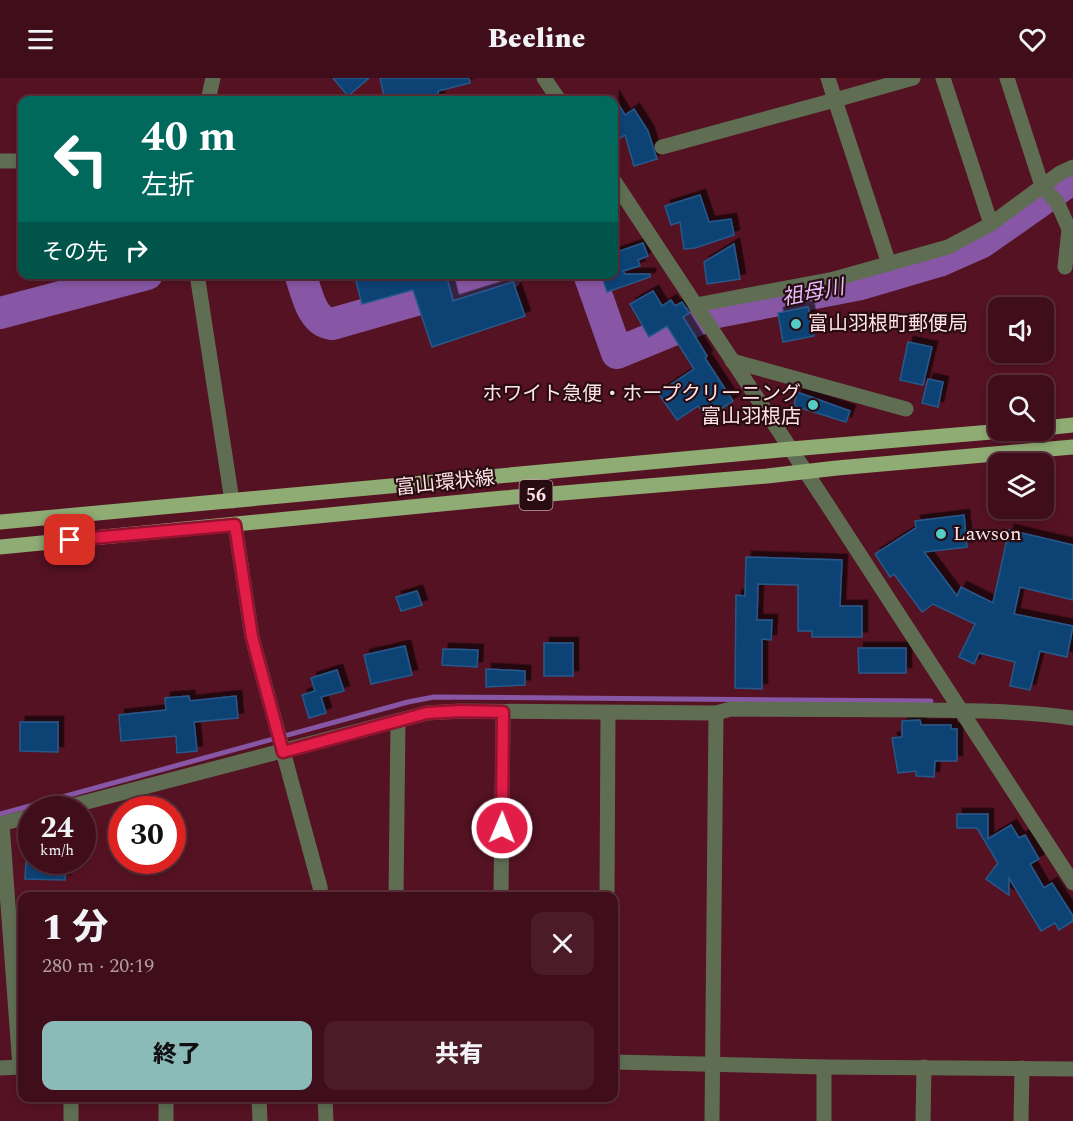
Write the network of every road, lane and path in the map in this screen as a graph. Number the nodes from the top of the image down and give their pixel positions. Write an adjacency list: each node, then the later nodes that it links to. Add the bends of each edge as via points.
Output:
1 (213, 78): 7 (street)
2 (828, 78): 9 (street)
3 (913, 78): 9 (street)
4 (943, 78): 16 (street)
5 (1007, 78): 14 (street)
6 (549, 80): 8 (street)
7 (209, 96)
8 (557, 96)
9 (835, 100): 10 (street); 17 (street)
10 (662, 147)
11 (18, 161): 12 (street)
12 (0, 162)
13 (1073, 167): 14 (street)
14 (1042, 186): 16 (street); 18 (street, via 1057,202 1069,229)
15 (618, 187): 20 (street)
16 (991, 224): 17 (street, via 948,248)
17 (889, 264): 20 (street, via 834,279)
18 (1065, 267)
19 (197, 279): 29 (street)
20 (696, 305): 21 (street)
21 (732, 361): 22 (street); 27 (street)
22 (906, 409)
23 (1073, 425): 24 (main road)
24 (1054, 427)
25 (988, 432): 27 (main road, 富山環状線 / 56)
26 (1073, 447): 28 (main road, 富山環状線 / 56)
27 (791, 449): 28 (street); 29 (main road, 富山環状線 / 56)
28 (806, 472): 31 (main road, 富山環状線 / 56); 33 (street)
29 (232, 501): 30 (main road, 富山環状線 / 56)
30 (0, 522)
31 (235, 525): 32 (main road, 富山環状線 / 56); 39 (street, via 252,637)
32 (0, 547)
33 (960, 711): 36 (street, via 731,709); 37 (street); 43 (street)
34 (503, 712): 35 (street); 38 (street, via 427,713); 46 (street)
35 (608, 713): 36 (street); 47 (street)
36 (716, 713): 50 (street)
37 (1073, 718)
38 (398, 721): 39 (street); 45 (street)
39 (283, 752): 40 (street); 44 (street)
40 (96, 800)
41 (18, 820): 42 (street)
42 (1, 824): 48 (street)
43 (1073, 883)
44 (321, 892)
45 (396, 892)
46 (501, 892)
47 (607, 892)
48 (18, 1031)
49 (618, 1062): 50 (street)
50 (712, 1064): 52 (street); 65 (street)
51 (18, 1067): 54 (street)
52 (824, 1067): 53 (street); 66 (street)
53 (924, 1067): 55 (street); 67 (street)
54 (0, 1068)
55 (1022, 1068): 56 (street); 68 (street)
56 (1073, 1069)
57 (71, 1102): 61 (street)
58 (166, 1102): 62 (street)
59 (259, 1102): 63 (street)
60 (326, 1102): 64 (street)
61 (71, 1121)
62 (166, 1121)
63 (260, 1121)
64 (326, 1121)
65 (712, 1121)
66 (824, 1121)
67 (923, 1121)
68 (1021, 1121)

